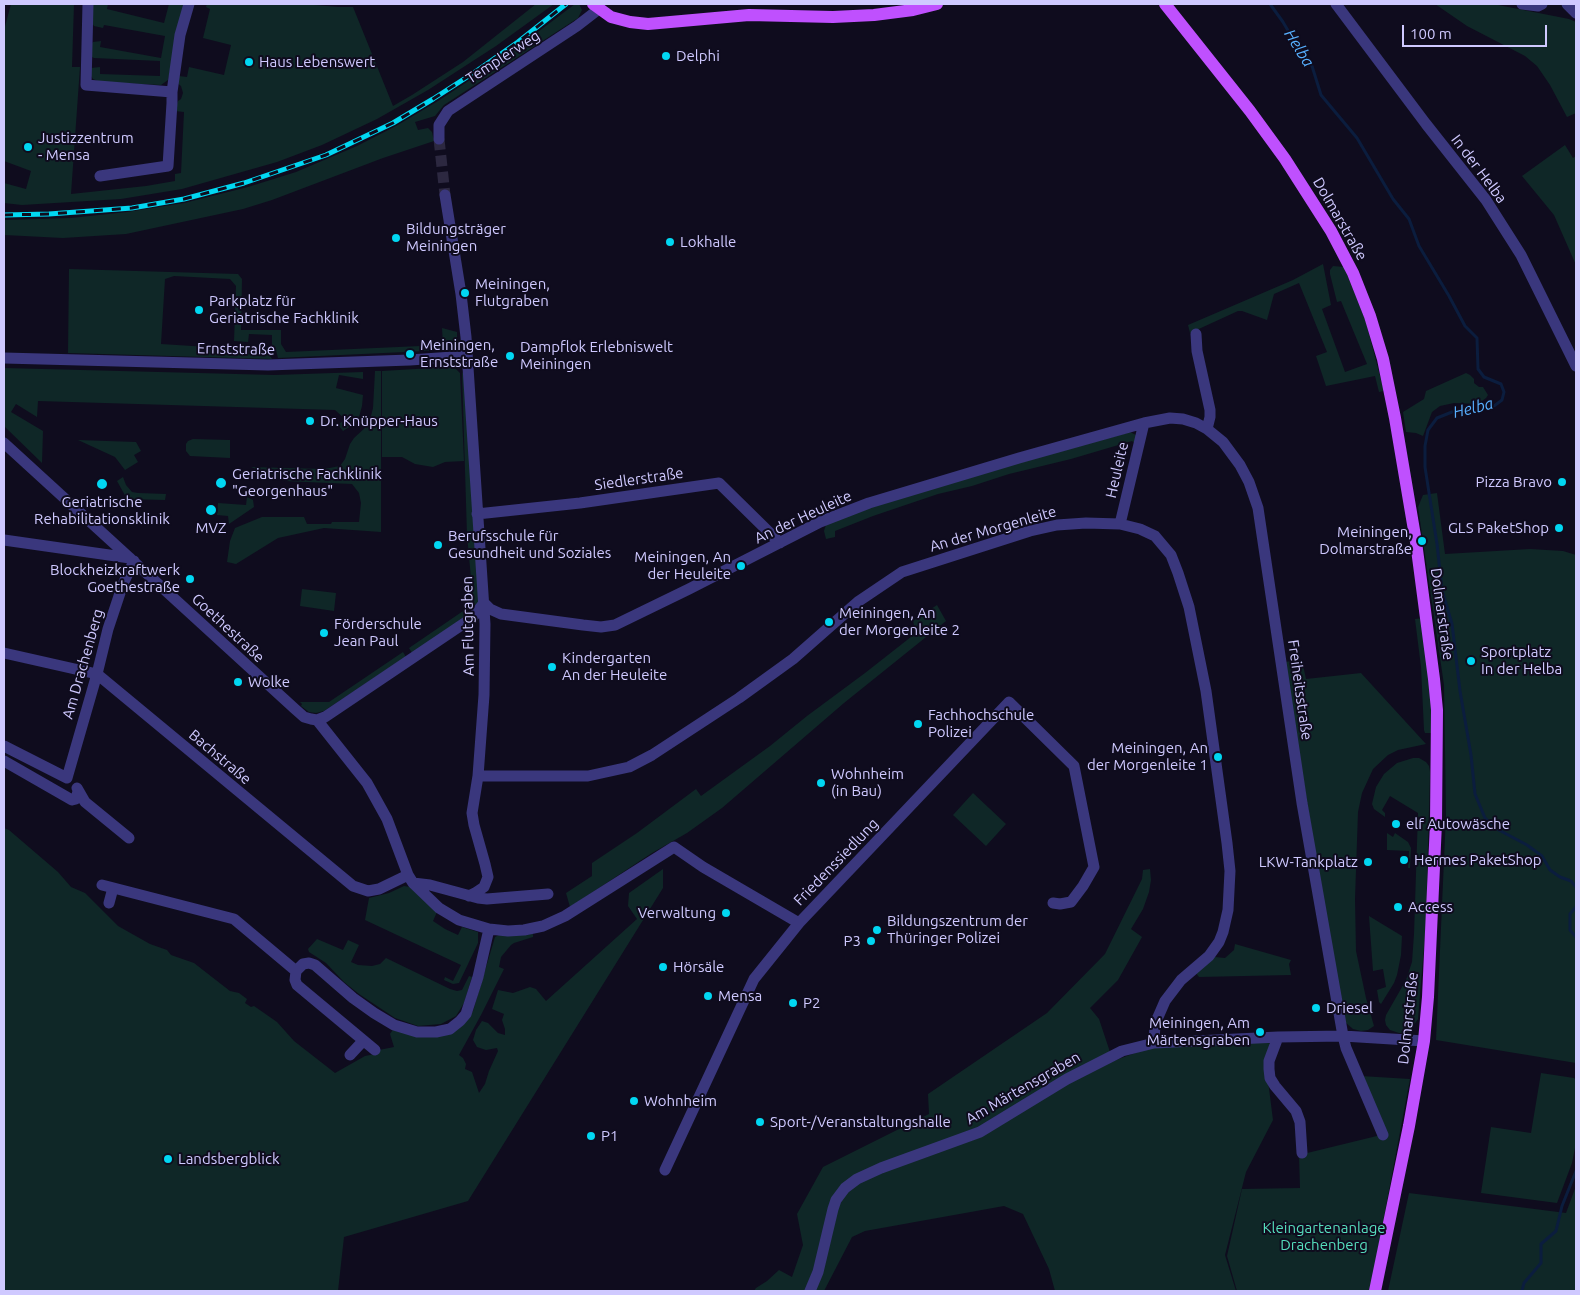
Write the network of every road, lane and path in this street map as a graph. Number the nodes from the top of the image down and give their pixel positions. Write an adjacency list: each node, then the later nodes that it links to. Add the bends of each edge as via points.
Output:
1 (88, 4): 11 (street, via 86,85)
2 (189, 4): 11 (street, via 180,35)
3 (937, 4): 9 (main road, via 874,15 749,15 658,24 637,24 611,17)
4 (1165, 4): 50 (main road, Dolmarstraße, via 1250,110 1325,221 1353,273 1383,359 1416,542 1437,710 1436,823)
5 (1336, 4): 18 (street, In der Helba, via 1486,200 1521,256)
6 (1522, 4): 7 (street)
7 (1542, 4)
8 (1567, 4): 10 (street)
9 (596, 6): 12 (street, Templerweg, via 581,24 448,111 439,125)
10 (1576, 12)
11 (172, 92): 13 (street, via 168,166)
12 (439, 139)
13 (100, 176)
14 (445, 195): 16 (street, Am Flutgraben)
15 (1196, 334): 20 (street, via 1210,410)
16 (467, 356): 17 (street, Ernststraße, via 268,366); 22 (street, Am Flutgraben)
17 (4, 358)
18 (1576, 366)
19 (1144, 423): 20 (street, Freiheitsstraße, via 1183,419); 23 (street, Heuleite); 25 (street, An der Heuleite, via 869,503 820,522)
20 (1207, 429): 47 (street, Freiheitsstraße, via 1223,442 1240,465 1258,508 1302,803)
21 (4, 444): 26 (street, Goethestraße)
22 (477, 514): 25 (street, Siedlerstraße, via 719,483); 27 (street, Am Flutgraben)
23 (1120, 524): 33 (street, An der Morgenleite, via 1070,523 1038,529 902,572 859,601 793,659 746,694 652,756 629,767 588,776); 51 (street, An der Morgenleite, via 1140,528 1161,542 1171,555 1184,590 1206,691 1230,871 1228,910 1219,942 1169,995 1157,1016)
24 (4, 540): 26 (street)
25 (780, 543): 27 (street, An der Heuleite, via 615,625 600,627 501,614)
26 (132, 559): 29 (street, Am Drachenberg, via 108,629); 30 (street, Goethestraße, via 304,717)
27 (484, 604): 30 (street, via 472,618); 33 (street, Am Flutgraben, via 484,695)
28 (4, 653): 29 (street, Bachstraße)
29 (97, 674): 34 (street, Am Drachenberg); 37 (street, Bachstraße, via 353,886 368,891)
30 (317, 720): 37 (street, Goethestraße, via 367,783 387,819)
31 (4, 746): 34 (street)
32 (4, 761): 35 (street, via 72,800 76,799)
33 (478, 776): 41 (street, Am Flutgraben, via 472,813 488,877 484,887)
34 (67, 778): 35 (street, via 77,785)
35 (78, 791): 36 (street, via 85,802)
36 (128, 838)
37 (410, 879): 41 (street); 45 (street, Goethestraße, via 449,915)
38 (102, 885): 39 (street)
39 (114, 888): 42 (street); 46 (street, via 234,919)
40 (548, 894): 41 (street, via 496,899)
41 (469, 896)
42 (109, 903)
43 (1053, 903): 44 (street, Friedenssiedlung, via 1071,902 1094,867 1074,766 1008,702)
44 (799, 923): 45 (street, Friedenssiedlung, via 703,867 674,846 556,921 524,930); 56 (street, Friedenssiedlung, via 754,979)
45 (490, 929): 46 (street, via 466,1014 450,1029 416,1032 394,1025 353,998 315,965 303,964)
46 (296, 971): 49 (street, via 298,985)
47 (1343, 1036): 48 (street); 50 (street); 54 (street, Freiheitsstraße)
48 (1278, 1037): 51 (street); 55 (street, via 1270,1061 1270,1078 1296,1111)
49 (363, 1041): 52 (street); 53 (street)
50 (1424, 1041): 58 (main road, Dolmarstraße)
51 (1154, 1043): 57 (street, Am Märtensgraben, via 1122,1051 1091,1066 980,1132 857,1178 836,1200)
52 (375, 1050)
53 (350, 1055)
54 (1383, 1135)
55 (1302, 1153)
56 (665, 1170)
57 (810, 1291)
58 (1375, 1291)

